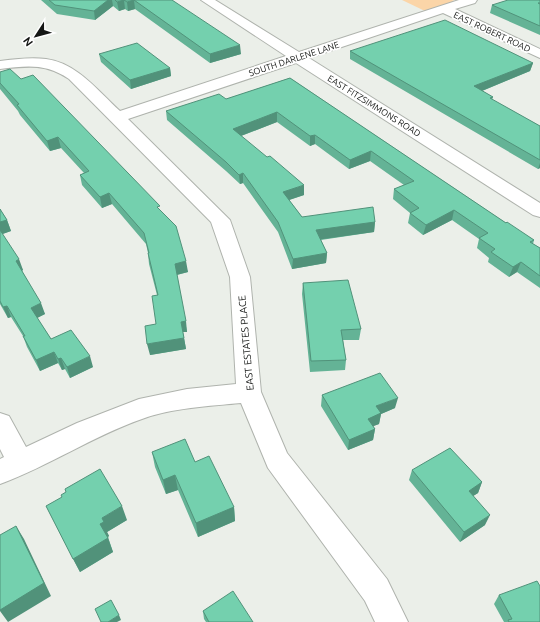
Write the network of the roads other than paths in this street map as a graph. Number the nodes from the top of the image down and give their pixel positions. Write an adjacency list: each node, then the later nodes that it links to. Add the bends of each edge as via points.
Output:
1 (207, 0): 5 (street, EAST FITZSIMMONS ROAD)
2 (471, 0): 3 (street, SOUTH DARLENE LANE)
3 (444, 9): 4 (street, EAST ROBERT ROAD); 5 (street, SOUTH DARLENE LANE)
4 (540, 54)
5 (298, 57): 7 (street, SOUTH DARLENE LANE); 8 (street, EAST FITZSIMMONS ROAD)
6 (0, 65): 7 (street, EAST ESTATES PLACE, via 26,62 46,63 62,68 74,76)
7 (117, 117): 9 (street, EAST ESTATES PLACE, via 220,220 240,277)
8 (540, 212)
9 (249, 392): 11 (street, via 187,399 139,409); 12 (street, EAST ESTATES PLACE, via 277,460 376,590)
10 (0, 424): 11 (street)
11 (10, 467)
12 (392, 622)

